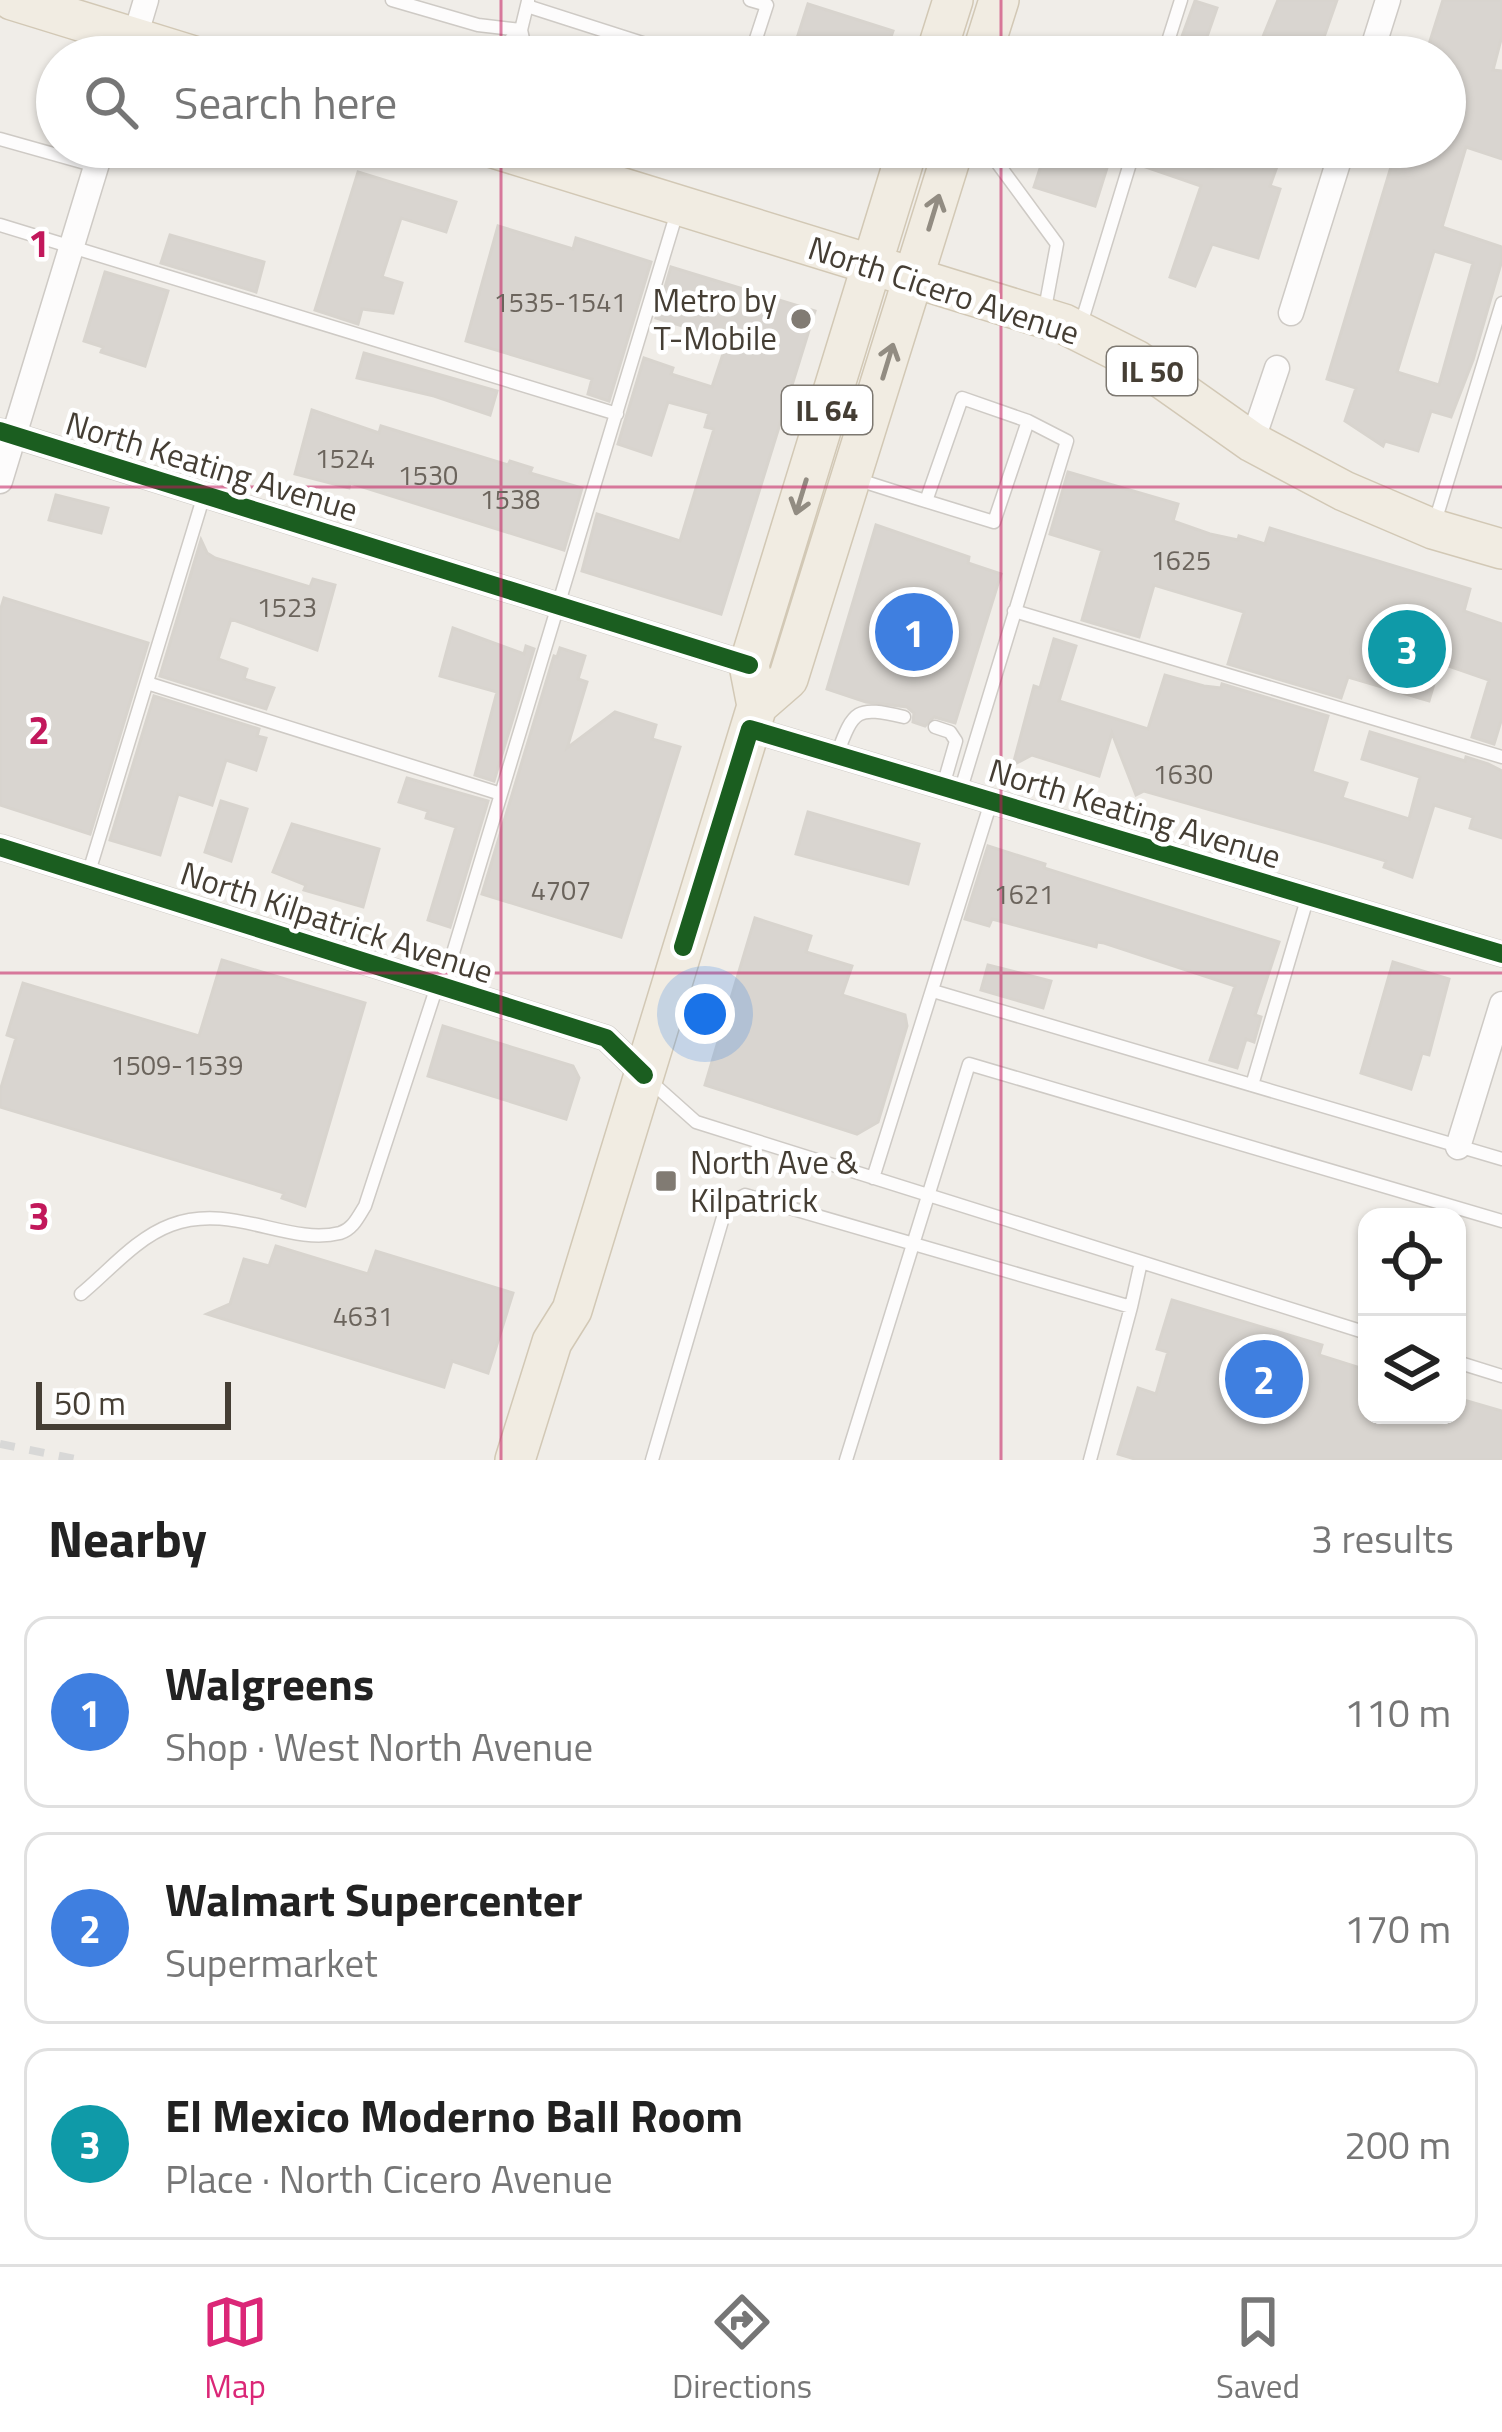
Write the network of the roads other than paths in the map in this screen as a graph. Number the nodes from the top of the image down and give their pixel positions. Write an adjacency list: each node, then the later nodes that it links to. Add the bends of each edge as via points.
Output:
1 (12, 0): 10 (main road)
2 (392, 0): 9 (lane)
3 (750, 0): 14 (lane, via 766,5)
4 (952, 0): 15 (main road)
5 (999, 0): 16 (main road)
6 (1180, 0): 17 (lane)
7 (1388, 0): 18 (street)
8 (528, 3): 9 (lane); 13 (lane)
9 (520, 30): 11 (lane); 12 (lane)
10 (137, 32)
11 (514, 36)
12 (522, 36)
13 (625, 36)
14 (756, 36)
15 (941, 36)
16 (988, 36)
17 (1169, 36)
18 (1377, 36)
19 (0, 139): 20 (lane)
20 (36, 146)
21 (96, 168): 30 (street)
22 (561, 168): 28 (main road, North Cicero Avenue / IL 50)
23 (902, 168): 31 (main road, IL 64)
24 (949, 168): 32 (main road, IL 64, one-way to 24)
25 (1001, 168): 35 (lane, via 1057,244)
26 (1127, 168): 35 (lane)
27 (1336, 168): 34 (street)
28 (679, 205): 31 (main road, North Cicero Avenue / IL 50); 37 (lane)
29 (0, 225): 30 (lane)
30 (71, 247): 37 (lane); 39 (street)
31 (872, 264): 32 (main road, North Cicero Avenue / IL 50); 49 (main road, IL 64, one-way to 49)
32 (914, 277): 35 (main road, North Cicero Avenue / IL 50); 41 (main road, IL 64, one-way to 32)
33 (1502, 303): 45 (lane)
34 (1292, 313)
35 (1061, 324): 40 (main road, North Cicero Avenue / IL 50, via 1136,360)
36 (1277, 368): 40 (street)
37 (617, 414): 47 (lane)
38 (1028, 421): 44 (lane, via 994,522); 44 (lane, via 962,398); 48 (lane, via 1066,442)
39 (7, 433): 42 (street); 43 (street, North Keating Avenue)
40 (1252, 442): 45 (main road, North Cicero Avenue / IL 50)
41 (852, 477): 44 (lane); 52 (main road, IL 64, via 788,679)
42 (0, 481)
43 (204, 495): 47 (street, North Keating Avenue); 50 (lane)
44 (926, 501)
45 (1432, 529): 46 (main road, North Cicero Avenue / IL 50)
46 (1502, 550)
47 (560, 606): 49 (street, North Keating Avenue); 57 (lane)
48 (1014, 611): 55 (lane); 56 (lane)
49 (749, 665): 52 (main road, IL 64)
50 (147, 683): 57 (lane); 60 (lane)
51 (904, 717): 54 (lane, via 857,713)
52 (754, 718): 54 (street, North Keating Avenue); 66 (main road, IL 64)
53 (935, 727): 56 (lane, via 956,741)
54 (837, 755): 56 (street, North Keating Avenue)
55 (1502, 757)
56 (951, 790): 58 (street, North Keating Avenue)
57 (501, 794): 63 (lane)
58 (991, 802): 61 (street, North Keating Avenue); 64 (lane)
59 (0, 847): 60 (street, North Kilpatrick Avenue)
60 (88, 875): 63 (street, North Kilpatrick Avenue)
61 (1308, 896): 62 (street, North Keating Avenue); 67 (lane)
62 (1502, 954)
63 (440, 986): 66 (street, North Kilpatrick Avenue, via 606,1038); 75 (lane, via 352,1226 310,1234 213,1217 172,1224)
64 (933, 991): 67 (lane); 70 (lane)
65 (1502, 1004): 68 (street)
66 (644, 1076): 70 (lane, North Kilpatrick Avenue, via 696,1122); 77 (main road, IL 64)
67 (1252, 1085): 68 (lane)
68 (1459, 1147): 69 (lane)
69 (1502, 1160)
70 (873, 1178): 71 (lane, North Kilpatrick Avenue)
71 (928, 1195): 72 (lane, via 969,1064); 73 (lane); 74 (lane, North Kilpatrick Avenue)
72 (1502, 1221)
73 (913, 1243): 76 (lane); 83 (lane, via 755,1195 737,1197 724,1214); 84 (lane)
74 (1141, 1262): 76 (lane); 78 (lane, North Kilpatrick Avenue)
75 (81, 1294)
76 (1131, 1307): 85 (lane)
77 (572, 1310): 81 (main road, IL 64, via 552,1342); 82 (main road, IL 64, via 577,1349)
78 (1358, 1331)
79 (1466, 1365): 80 (lane)
80 (1502, 1376)
81 (515, 1460)
82 (543, 1460)
83 (652, 1460)
84 (846, 1460)
85 (1090, 1460)

